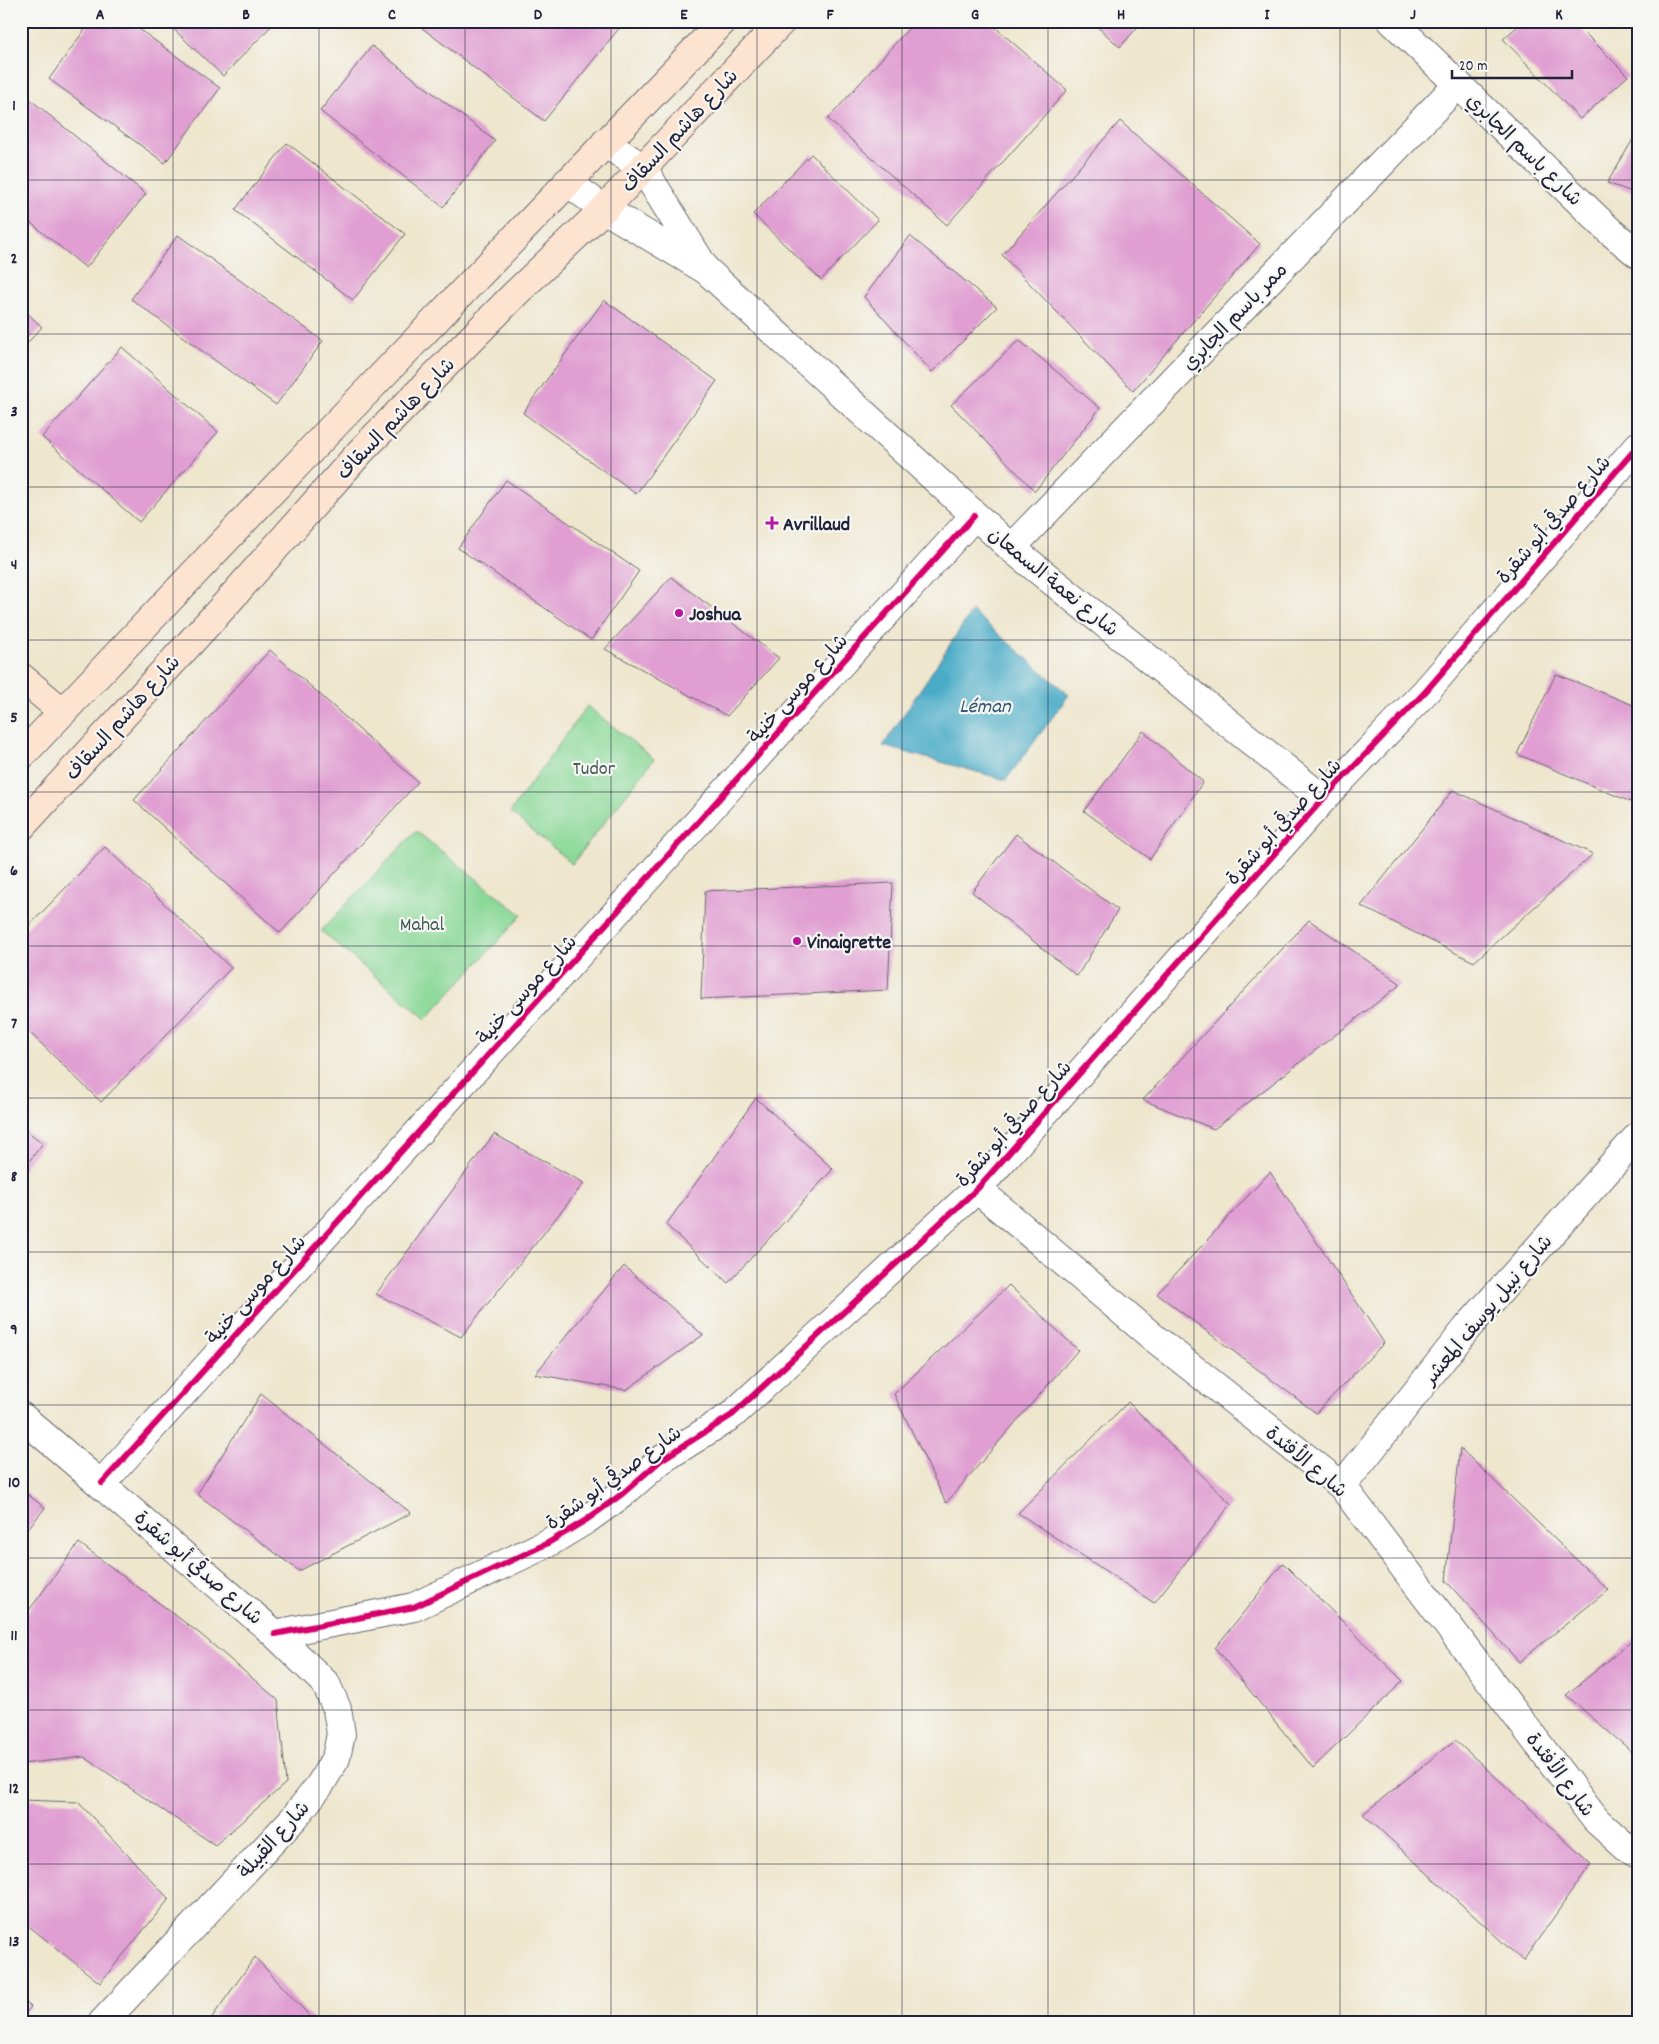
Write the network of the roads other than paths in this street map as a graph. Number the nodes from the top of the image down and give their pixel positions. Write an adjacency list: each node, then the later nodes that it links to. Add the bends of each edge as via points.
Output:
1 (723, 21): 5 (street, شارع هاشم السقاف)
2 (782, 21): 6 (street, شارع هاشم السقاف)
3 (1404, 25): 4 (street, شارع باسم الجابري)
4 (1458, 84): 9 (street, شارع باسم الجابري, via 1610,232); 13 (street, ممر باسم الجابري)
5 (605, 143): 6 (street, شارع نعمة السمعان); 7 (street, شارع هاشم السقاف)
6 (643, 168): 8 (street, شارع هاشم السقاف); 10 (street, شارع نعمة السمعان)
7 (567, 182): 8 (street, شارع نعمة السمعان); 15 (street, شارع هاشم السقاف)
8 (604, 209): 10 (street, شارع نعمة السمعان); 18 (street, شارع هاشم السقاف, via 361,450)
9 (1638, 254)
10 (706, 270): 12 (street, شارع نعمة السمعان)
11 (1638, 446): 17 (street, شارع صدقي أبو شقرة, via 1426,691)
12 (974, 516): 13 (street, شارع نعمة السمعان); 22 (street, شارع موسى خنية)
13 (1011, 548): 17 (street, شارع نعمة السمعان)
14 (21, 677): 15 (street)
15 (63, 712): 16 (street, شارع هاشم السقاف)
16 (21, 756)
17 (1323, 799): 20 (street, شارع صدقي أبو شقرة)
18 (21, 828)
19 (1638, 1136): 23 (street, شارع نبيل يوسف المعشر, via 1467,1328)
20 (977, 1189): 23 (street, شارع الأفئدة, via 1154,1338); 24 (street, شارع صدقي أبو شقرة, via 732,1415 661,1460 586,1520 548,1543 414,1606)
21 (21, 1416): 22 (street, شارع صدقي أبو شقرة)
22 (102, 1483): 24 (street, شارع صدقي أبو شقرة)
23 (1342, 1486): 25 (street, شارع الأفئدة, via 1596,1820)
24 (275, 1634): 26 (street, شارع القبيلة, via 326,1684 337,1709 341,1734 336,1758 294,1818)
25 (1638, 1854)
26 (102, 2023)

